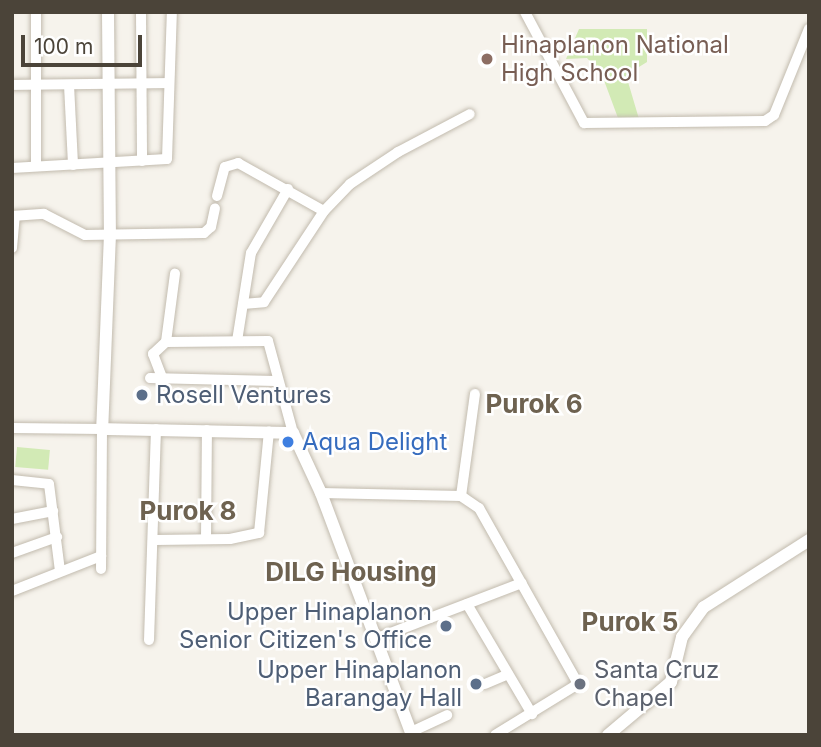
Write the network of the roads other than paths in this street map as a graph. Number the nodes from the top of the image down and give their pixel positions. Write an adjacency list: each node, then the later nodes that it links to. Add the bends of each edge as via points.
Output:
1 (36, 12): 11 (street)
2 (108, 12): 9 (street)
3 (141, 12): 7 (street)
4 (172, 12): 8 (street)
5 (525, 12): 6 (street, via 584,123 765,121 774,115)
6 (809, 29)
7 (138, 83): 8 (street); 9 (street); 14 (street)
8 (167, 83): 14 (street, via 169,156)
9 (109, 84): 12 (street); 15 (street)
10 (12, 85): 11 (street)
11 (36, 85): 12 (street); 17 (street)
12 (69, 85): 16 (street)
13 (470, 114): 22 (street, via 376,165)
14 (142, 161): 15 (street)
15 (109, 162): 16 (street); 24 (street)
16 (73, 164): 17 (street)
17 (36, 166): 18 (street)
18 (12, 168)
19 (288, 189): 20 (street, via 233,162 225,167); 22 (street); 27 (street, via 254,243)
20 (217, 196)
21 (215, 208): 24 (street, via 211,227 204,233)
22 (324, 211): 27 (street, via 264,302)
23 (14, 216): 24 (street, via 44,214 76,234); 25 (street)
24 (110, 234): 35 (street)
25 (12, 248)
26 (175, 274): 29 (street)
27 (243, 304): 28 (street)
28 (237, 341): 29 (street); 32 (street, via 268,341)
29 (166, 342): 31 (street, via 153,354)
30 (150, 378): 31 (street)
31 (163, 380): 32 (street)
32 (275, 381): 39 (street)
33 (475, 394): 42 (street)
34 (12, 428): 35 (street)
35 (102, 429): 36 (street); 50 (street)
36 (156, 429): 37 (street); 47 (street)
37 (207, 430): 38 (street); 46 (street)
38 (269, 431): 39 (street); 46 (street, via 262,527 255,536)
39 (293, 432): 41 (street)
40 (12, 480): 43 (street, via 49,484)
41 (321, 494): 42 (street); 56 (street)
42 (461, 496): 53 (street, via 479,508)
43 (53, 511): 44 (street); 45 (street)
44 (12, 519)
45 (57, 537): 49 (street); 52 (street)
46 (206, 539): 47 (street)
47 (155, 540): 57 (street)
48 (809, 540): 64 (street, via 704,607 682,638 671,682)
49 (12, 553)
50 (101, 556): 51 (street); 52 (street)
51 (101, 569)
52 (60, 571): 54 (street)
53 (522, 583): 55 (street); 60 (street, via 578,684)
54 (12, 591)
55 (467, 604): 56 (street); 58 (street)
56 (375, 639): 62 (street)
57 (149, 640)
58 (508, 674): 59 (street); 60 (street)
59 (485, 684)
60 (532, 714): 63 (street)
61 (447, 715): 62 (street)
62 (411, 733)
63 (495, 735)
64 (608, 735)

